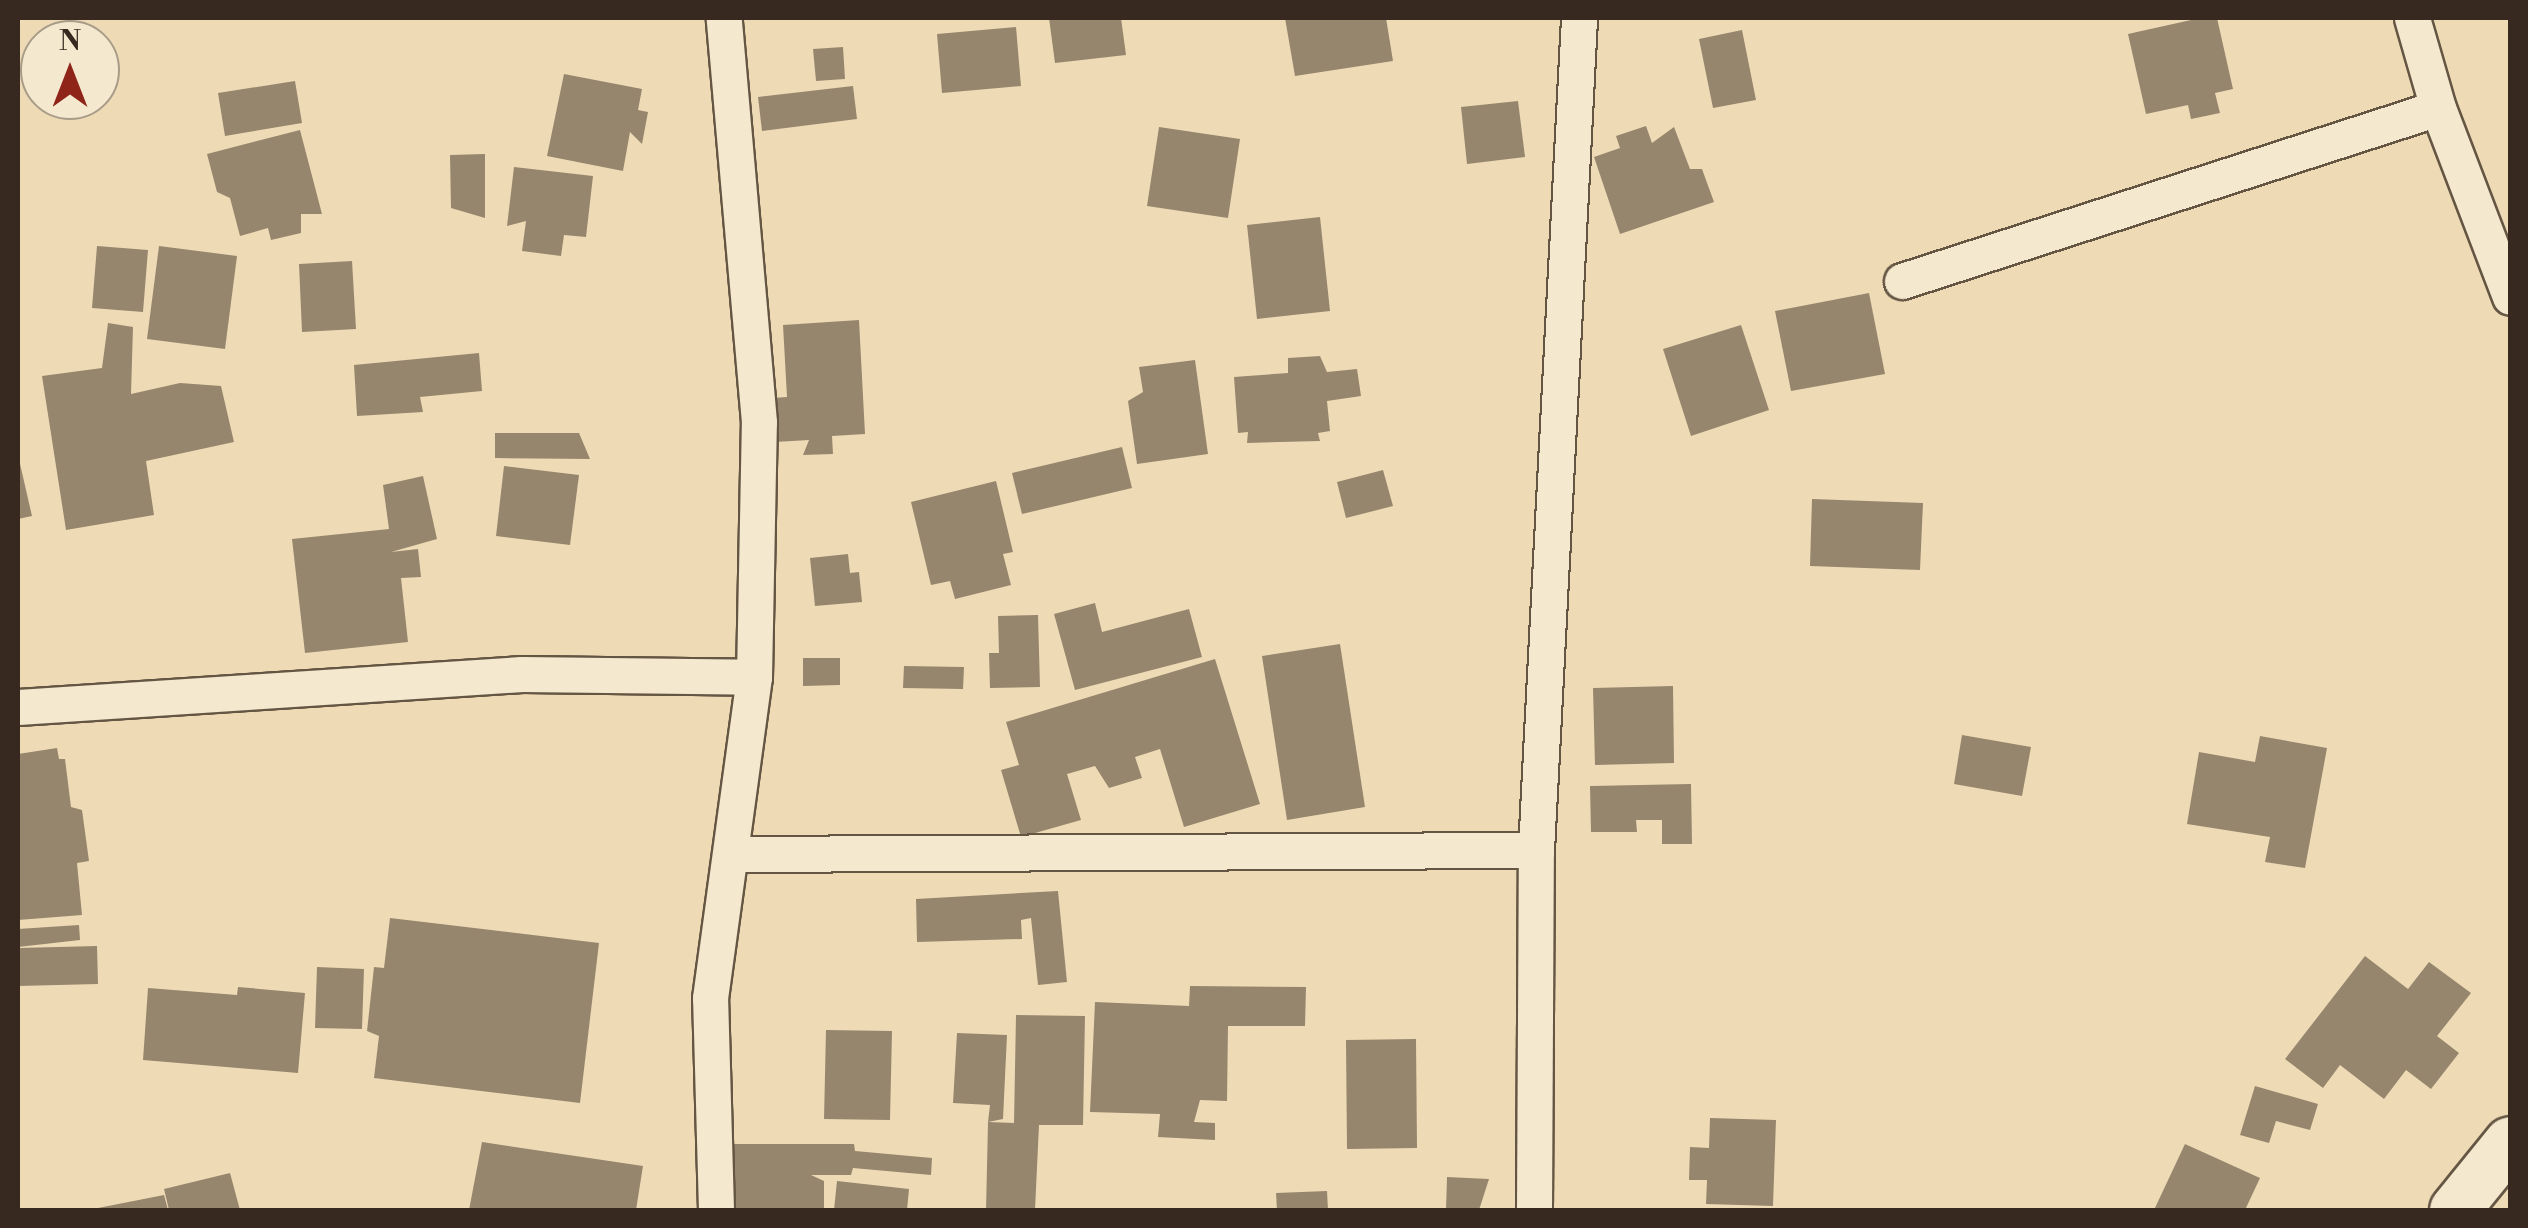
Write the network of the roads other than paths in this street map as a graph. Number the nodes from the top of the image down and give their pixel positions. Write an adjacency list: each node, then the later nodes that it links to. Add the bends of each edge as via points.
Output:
1 (724, 18): 7 (street, via 758,388)
2 (1579, 18): 9 (street)
3 (2412, 18): 4 (street)
4 (2438, 108): 5 (street); 6 (street)
5 (1902, 281)
6 (2510, 297)
7 (754, 678): 8 (street, via 522,674); 10 (street)
8 (18, 707)
9 (1536, 850): 10 (street); 13 (street)
10 (733, 854): 12 (street, via 710,998)
11 (2510, 1142): 14 (street)
12 (716, 1210)
13 (1534, 1210)
14 (2455, 1210)

